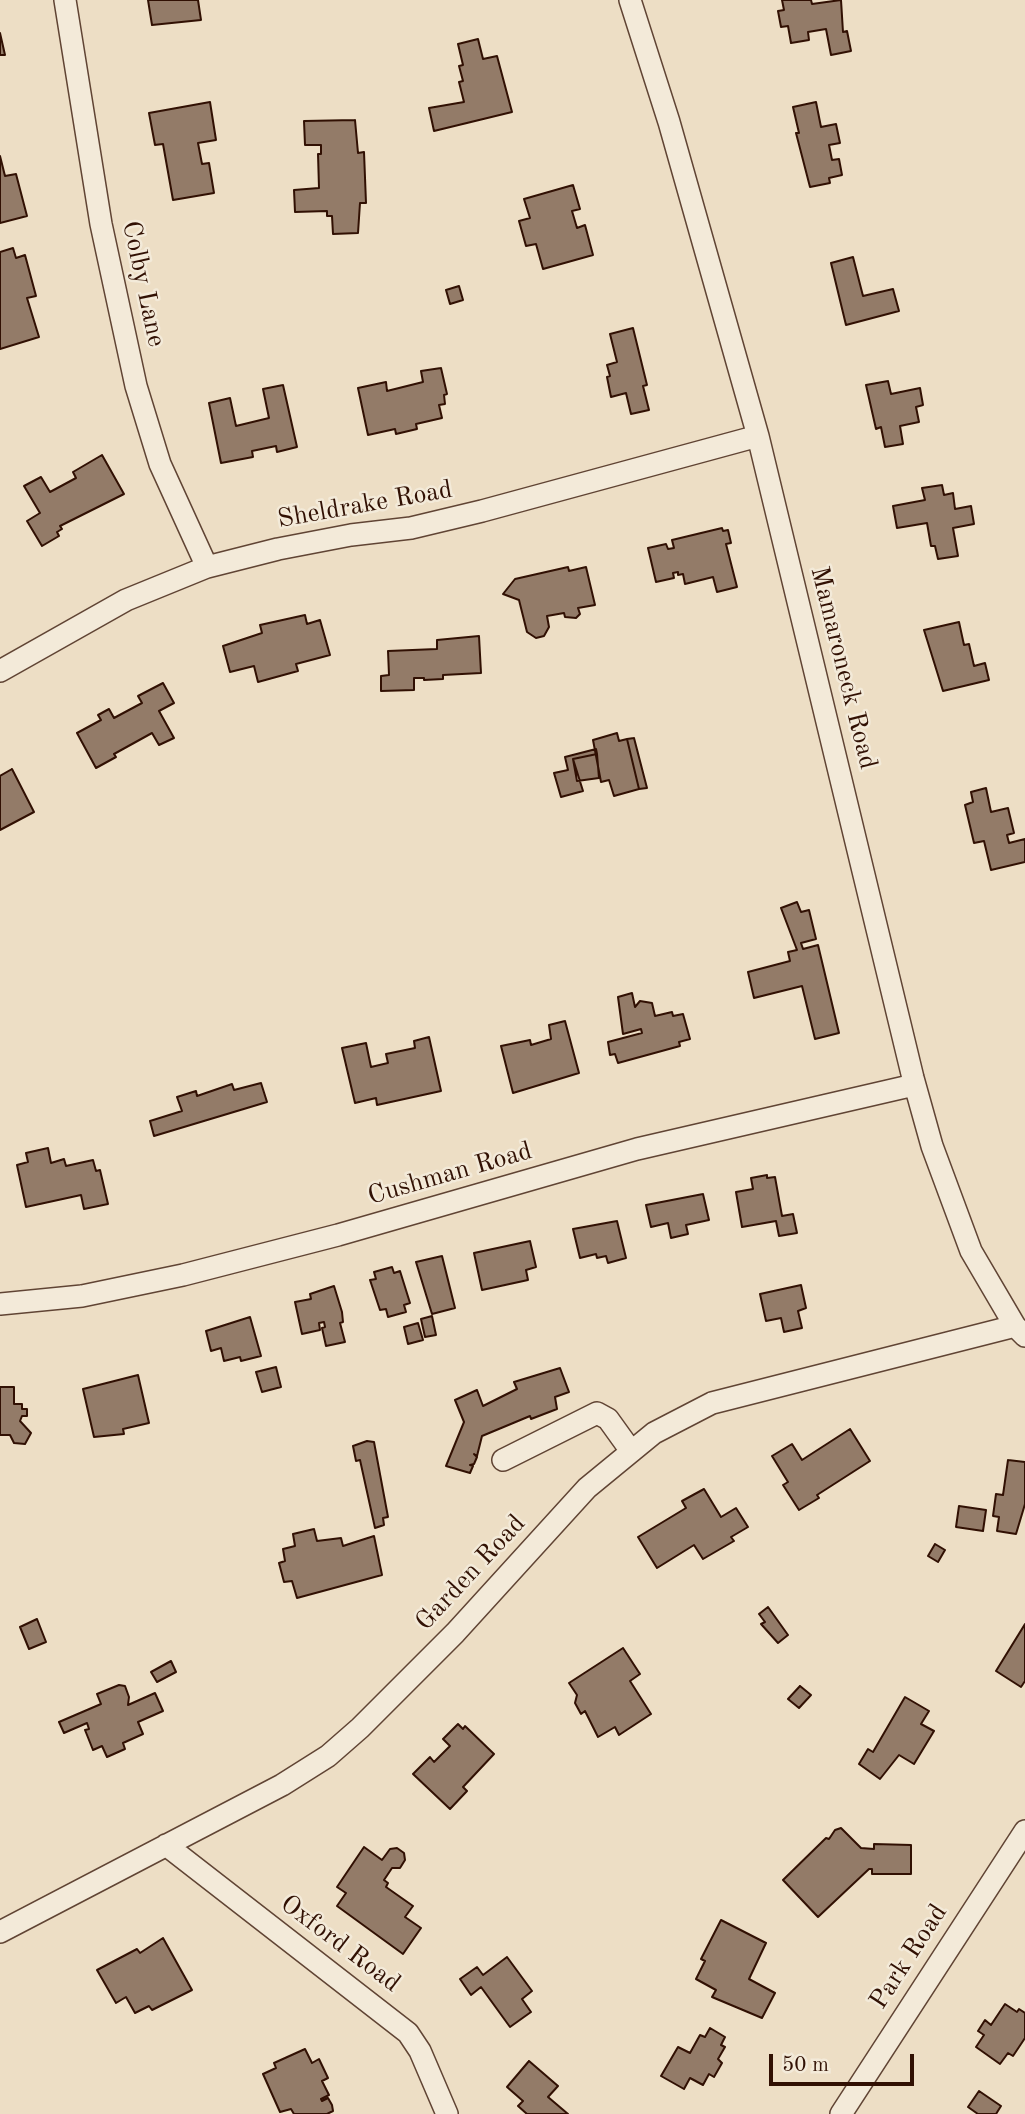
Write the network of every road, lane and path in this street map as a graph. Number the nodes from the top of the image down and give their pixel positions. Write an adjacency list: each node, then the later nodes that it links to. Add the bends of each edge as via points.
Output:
1 (65, 0): 4 (street, Colby Lane, via 101,224 136,386 160,464)
2 (630, 0): 3 (street, Mamaroneck Road)
3 (758, 436): 4 (street, Sheldrake Road, via 411,528 351,535); 6 (street, Mamaroneck Road)
4 (207, 567): 5 (street, Sheldrake Road, via 126,600)
5 (0, 671)
6 (915, 1085): 7 (street, Cushman Road, via 637,1149 190,1273 82,1296); 8 (street, Mamaroneck Road, via 957,1222)
7 (0, 1304)
8 (1020, 1331): 9 (street, Garden Road, via 712,1404 654,1433)
9 (631, 1451): 10 (street, via 608,1419 597,1413); 12 (street, Garden Road, via 587,1488 455,1633 328,1756)
10 (503, 1460)
11 (1025, 1831): 15 (street, Park Road)
12 (166, 1845): 13 (street, Garden Road); 14 (street, Oxford Road, via 408,2033 421,2051)
13 (0, 1932)
14 (447, 2114)
15 (841, 2114)

